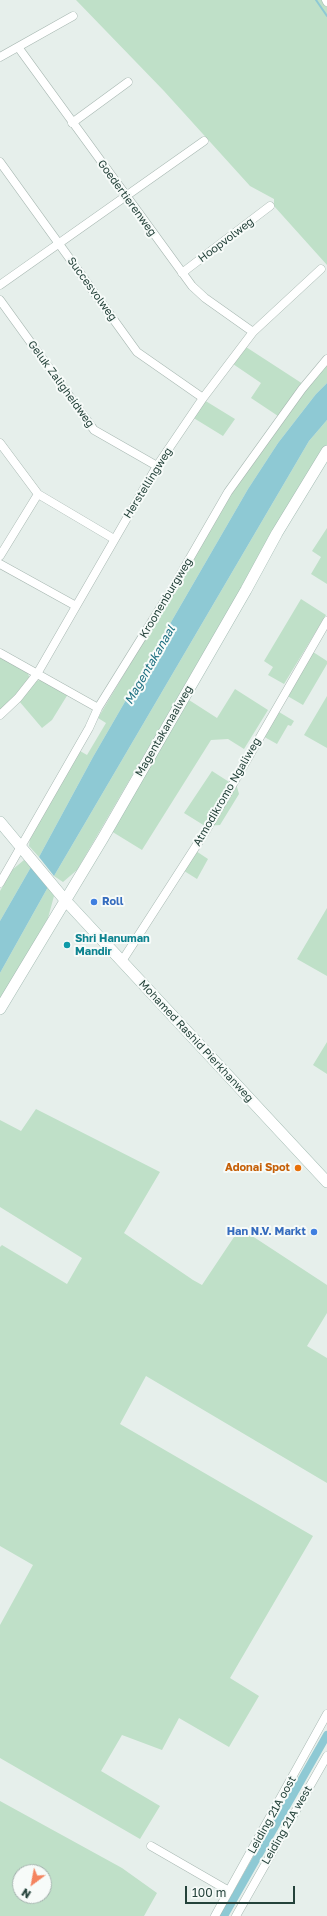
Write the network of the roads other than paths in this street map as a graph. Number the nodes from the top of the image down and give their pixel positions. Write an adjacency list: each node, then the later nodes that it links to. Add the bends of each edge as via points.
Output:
1 (73, 16): 2 (street)
2 (18, 47): 3 (street); 5 (street, Goedertierenweg)
3 (0, 57)
4 (128, 82): 5 (street)
5 (72, 123): 8 (street, Goedertierenweg)
6 (204, 141): 8 (street)
7 (0, 162): 10 (street, Succesvolweg)
8 (126, 196): 10 (street); 12 (street, Goedertierenweg)
9 (270, 206): 12 (street, Hoopvolweg)
10 (59, 243): 13 (street); 17 (street, Succesvolweg, via 137,352)
11 (321, 269): 15 (street, Herstellingweg)
12 (182, 273): 15 (street, Goedertierenweg, via 206,298)
13 (0, 285)
14 (0, 300): 20 (street, Geluk Zaligheidweg, via 94,430)
15 (253, 332): 17 (street, Herstellingweg)
16 (327, 359): 29 (street, Kroonenburgweg, via 302,389 228,492)
17 (203, 398): 20 (street, Herstellingweg)
18 (0, 442): 21 (street)
19 (327, 451): 34 (street, Magentakanaalweg, via 277,533)
20 (157, 466): 22 (street, Herstellingweg)
21 (38, 494): 22 (street); 23 (street)
22 (114, 539): 25 (street, Herstellingweg)
23 (0, 556)
24 (0, 564): 25 (street)
25 (76, 606): 28 (street, Herstellingweg)
26 (327, 621): 35 (street, Atmodikromo Ngaliweg, via 207,829)
27 (0, 653): 28 (street)
28 (37, 674): 29 (street); 30 (street, Herstellingweg)
29 (98, 708): 32 (street, Kroonenburgweg)
30 (0, 715)
31 (0, 822): 32 (street, Mohamed Rashid Pierkhanweg)
32 (21, 846): 33 (street, Kroonenburgweg); 34 (street, Mohamed Rashid Pierkhanweg)
33 (0, 883)
34 (66, 900): 35 (street, Mohamed Rashid Pierkhanweg); 36 (street, Magentakanaalweg)
35 (122, 961): 37 (street, Mohamed Rashid Pierkhanweg)
36 (0, 1009)
37 (327, 1182)
38 (327, 1714): 41 (street, Leiding 21A oost)
39 (327, 1756): 43 (street, Leiding 21A west)
40 (151, 1846): 41 (street)
41 (229, 1891): 42 (street, Leiding 21A oost)
42 (215, 1916)
43 (236, 1916)

